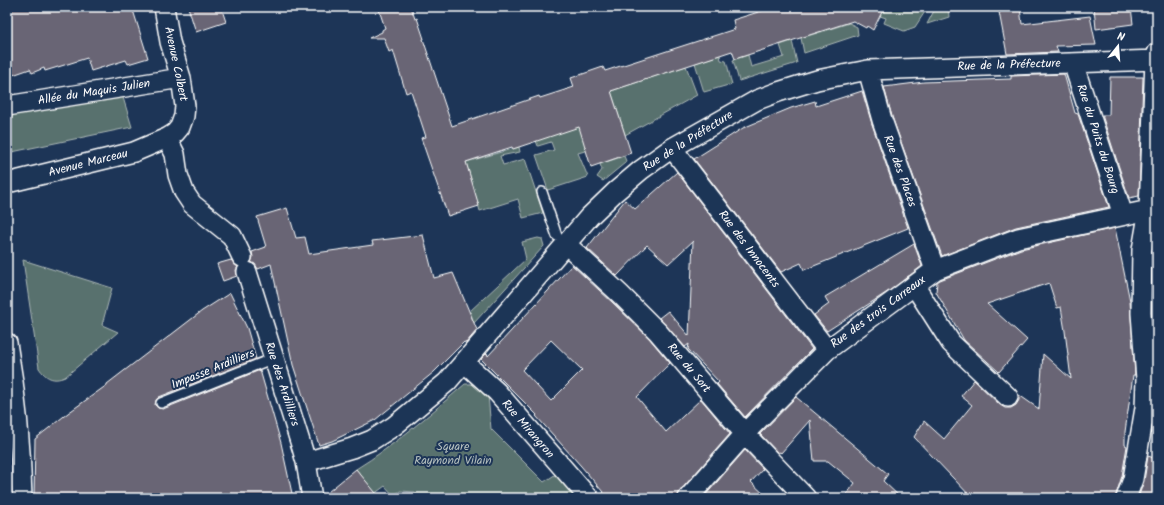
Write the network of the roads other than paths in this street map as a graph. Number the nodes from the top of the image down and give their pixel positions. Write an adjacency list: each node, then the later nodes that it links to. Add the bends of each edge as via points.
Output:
1 (164, 7): 5 (street, Avenue Colbert, via 170,42)
2 (1156, 58): 3 (street, Rue de la Préfecture); 11 (street)
3 (1073, 63): 4 (street, Rue de la Préfecture); 12 (street, Rue du Puits du Bourg)
4 (868, 70): 8 (street, Rue de la Préfecture, via 817,80 757,100); 14 (street, Rue des Places, via 882,120)
5 (181, 78): 6 (street, Allée du Maquis Julien); 7 (street, Avenue Colbert, via 184,116 180,126)
6 (7, 106)
7 (167, 138): 9 (street, Avenue Marceau, via 134,152); 18 (street, Rue des Ardilliers, via 184,192 192,204 232,236 244,264)
8 (672, 148): 13 (street, Rue de la Préfecture, via 641,170); 17 (street, Rue des Innocents)
9 (7, 183)
10 (542, 192): 13 (lane)
11 (1149, 210): 12 (street, Rue des trois Carreaux); 22 (street, via 1142,250 1141,305 1146,379)
12 (1123, 215): 14 (street, Rue des trois Carreaux, via 1018,238)
13 (561, 240): 19 (street, Rue de la Préfecture); 24 (street, Rue du Sort, via 658,332)
14 (935, 270): 15 (street, Rue des trois Carreaux)
15 (914, 285): 17 (street, Rue des trois Carreaux); 20 (street, via 951,343)
16 (7, 342): 23 (street, via 13,376)
17 (827, 350): 24 (street, Rue des trois Carreaux)
18 (274, 358): 21 (lane, Impasse Ardilliers); 25 (street, Rue des Ardilliers)
19 (464, 363): 25 (street, Rue de la Préfecture, via 430,397 372,440); 28 (street, Rue Mirangron, via 497,392)
20 (1008, 397)
21 (161, 403)
22 (1151, 405): 31 (street)
23 (12, 418): 26 (street, via 20,453)
24 (745, 434): 29 (street, Rue des trois Carreaux); 30 (street, Rue du Sort)
25 (306, 462): 27 (street, Rue des Ardilliers)
26 (22, 498)
27 (312, 498)
28 (589, 498)
29 (688, 498)
30 (806, 498)
31 (1126, 498)

